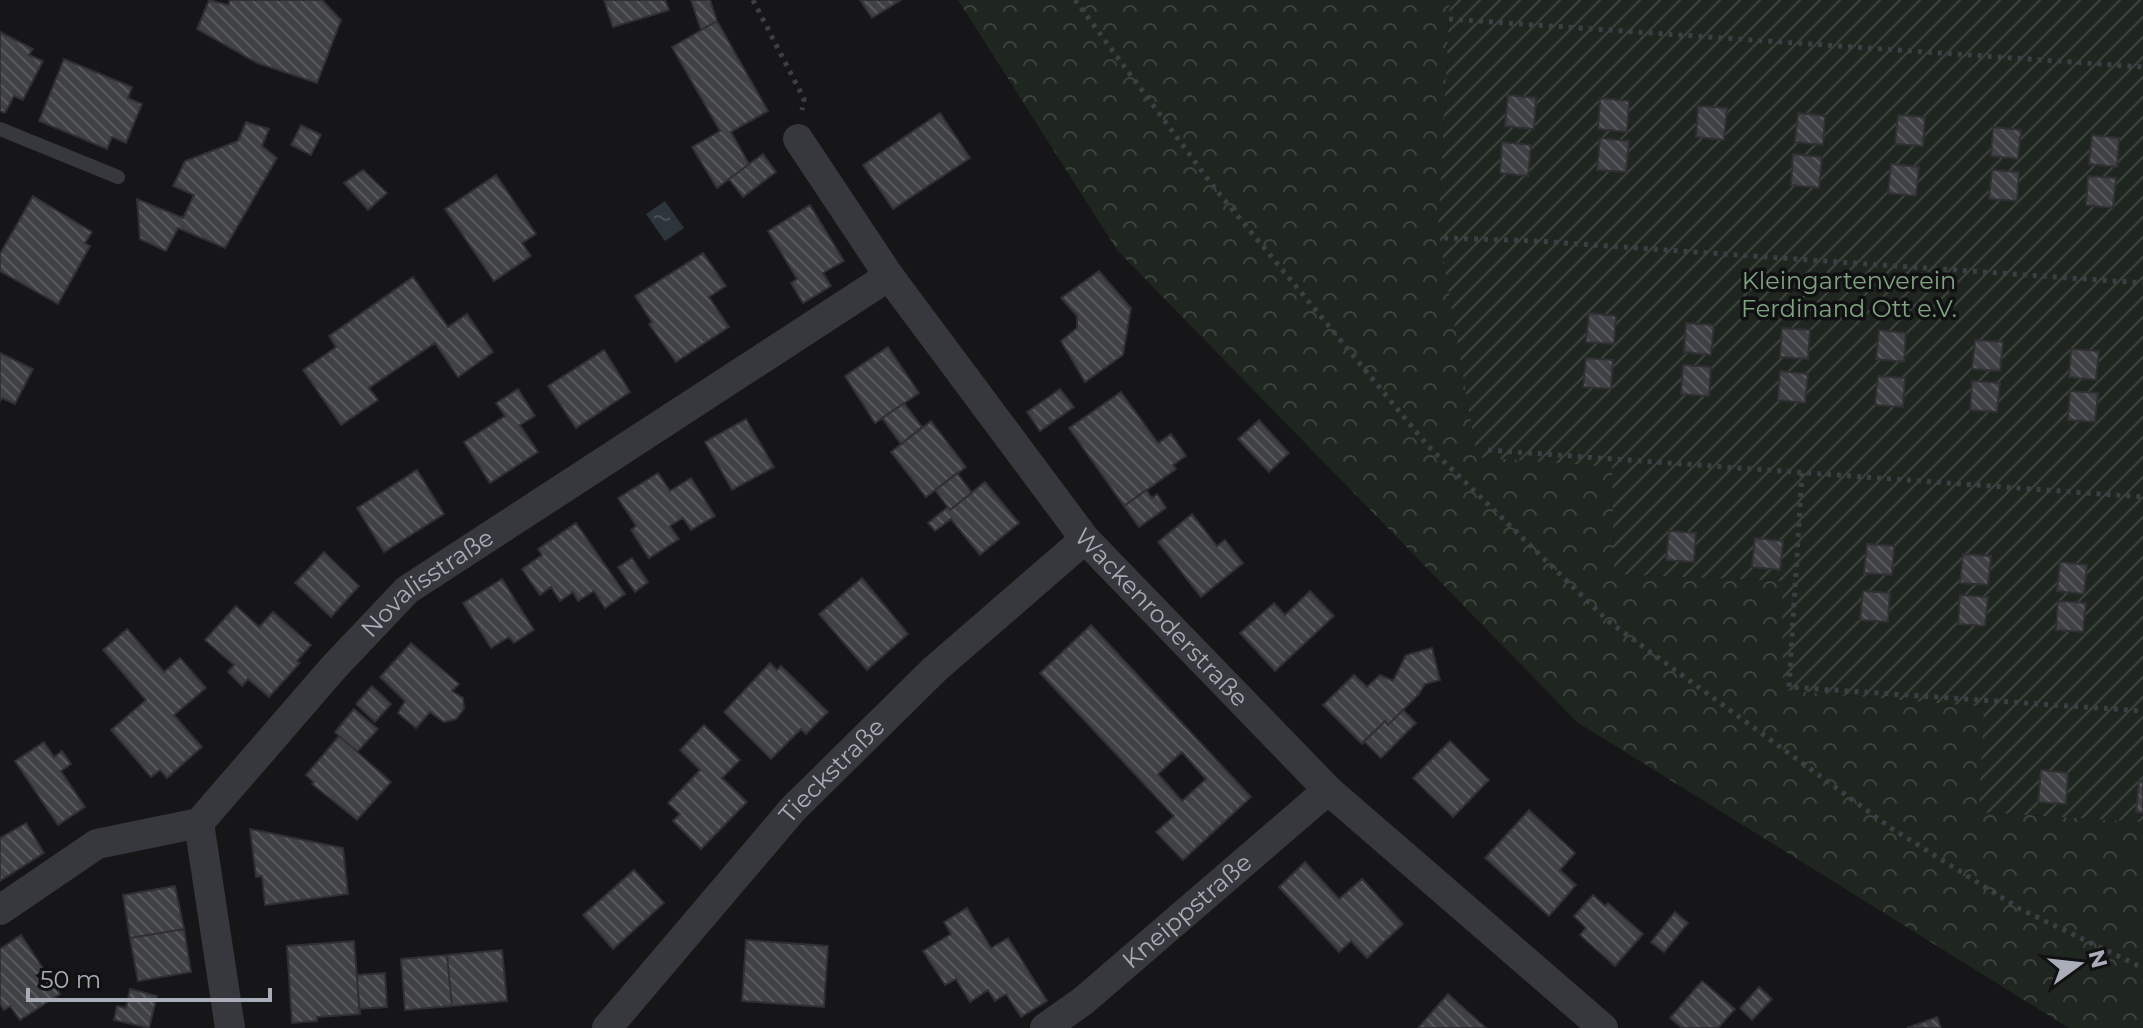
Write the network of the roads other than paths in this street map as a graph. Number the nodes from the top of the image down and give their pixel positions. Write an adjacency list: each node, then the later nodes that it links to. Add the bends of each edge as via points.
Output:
1 (0, 129): 3 (lane)
2 (798, 139): 4 (street, Wackenroderstraße)
3 (118, 177)
4 (889, 276): 5 (street, Wackenroderstraße); 7 (street, Novalisstraße, via 407,590)
5 (1085, 539): 6 (street, Wackenroderstraße); 10 (street, Tieckstraße, via 935,669 793,809)
6 (1328, 790): 11 (street, Kneippstraße); 12 (street, Wackenroderstraße)
7 (199, 823): 8 (street, via 97,844); 9 (street)
8 (0, 910)
9 (230, 1028)
10 (607, 1028)
11 (1045, 1028)
12 (1603, 1028)

